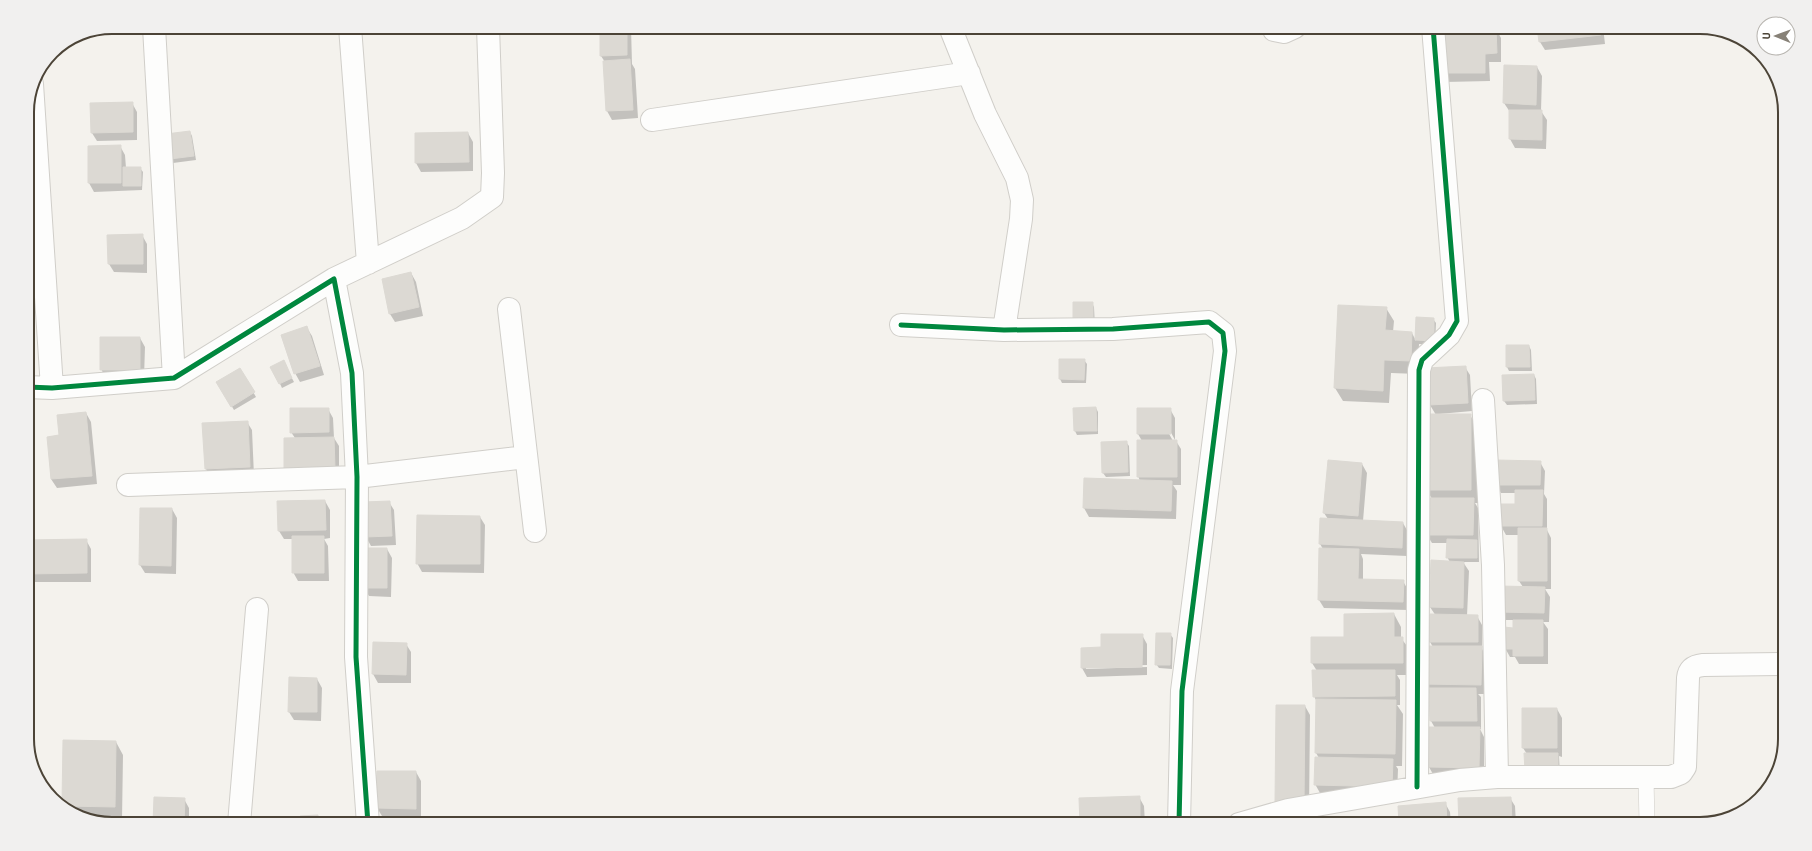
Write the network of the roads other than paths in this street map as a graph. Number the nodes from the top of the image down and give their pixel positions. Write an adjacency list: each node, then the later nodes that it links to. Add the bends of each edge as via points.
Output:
1 (154, 34): 14 (street)
2 (351, 34): 9 (street)
3 (488, 34): 9 (street, via 492,197 462,218)
4 (953, 34): 6 (street)
5 (1434, 34): 26 (street, via 1457,321 1450,335 1422,360 1419,370)
6 (969, 74): 8 (street); 13 (street, via 1016,178 1022,200)
7 (34, 114): 16 (street)
8 (652, 120)
9 (368, 263): 10 (street)
10 (334, 279): 14 (street); 19 (street, via 352,373)
11 (510, 309): 18 (street)
12 (901, 325): 13 (street)
13 (1004, 330): 29 (street, via 1113,329 1209,322 1223,333 1225,350 1182,691)
14 (174, 378): 16 (street)
15 (34, 387): 16 (street)
16 (52, 388)
17 (1483, 400): 24 (street, via 1493,565)
18 (526, 457): 19 (street); 21 (street)
19 (357, 477): 20 (street); 28 (street, via 356,657)
20 (128, 485)
21 (535, 531)
22 (257, 609): 27 (street)
23 (1778, 664): 25 (street, via 1703,665 1688,672 1685,767 1681,773 1671,777)
24 (1497, 777): 25 (street); 26 (street)
25 (1646, 778): 31 (lane)
26 (1417, 786): 30 (street)
27 (240, 817)
28 (367, 817)
29 (1179, 817)
30 (1289, 817)
31 (1647, 817)

